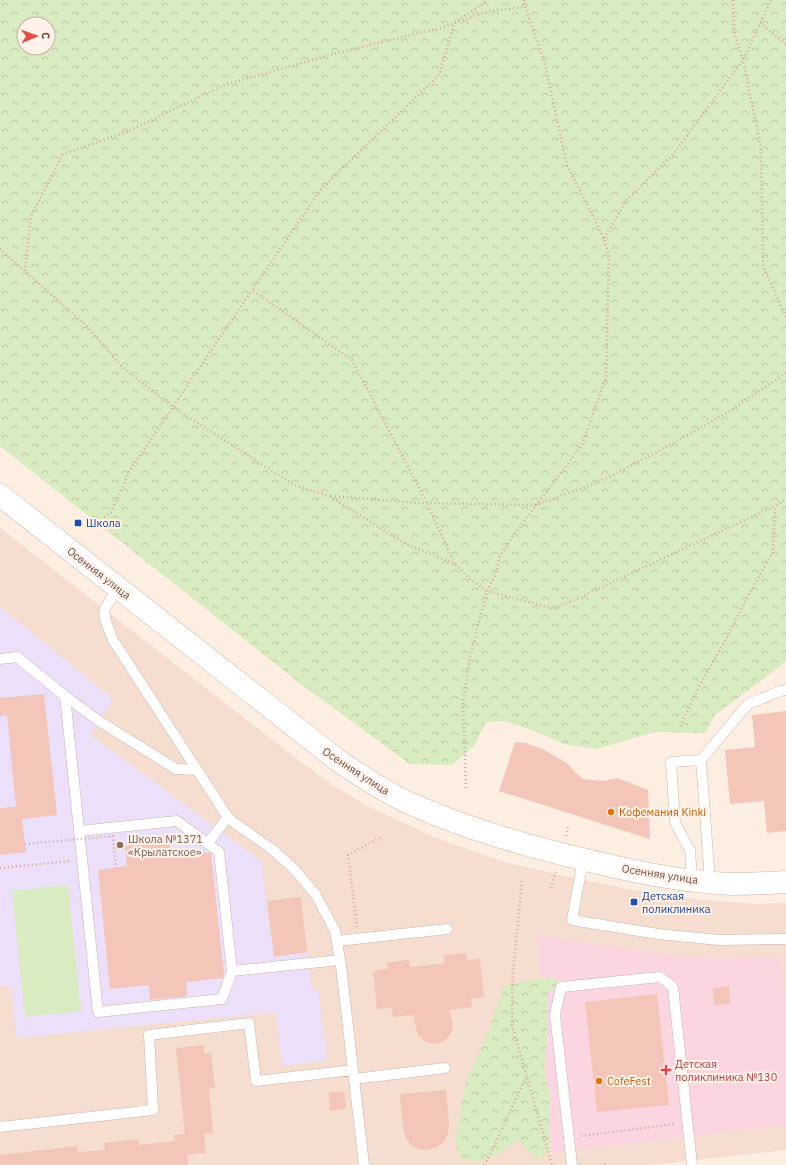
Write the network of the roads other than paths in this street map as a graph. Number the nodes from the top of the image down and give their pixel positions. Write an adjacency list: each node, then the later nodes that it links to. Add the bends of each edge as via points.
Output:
1 (0, 495): 2 (main road, Осенняя улица)
2 (119, 589): 7 (lane, via 106,605 103,614 113,640); 11 (main road, Осенняя улица, via 336,760 384,790 431,813 473,829)
3 (0, 659): 5 (lane, via 17,657)
4 (786, 690): 6 (lane, via 748,704)
5 (65, 696): 7 (lane, via 99,721 176,769); 9 (lane)
6 (701, 760): 12 (lane); 12 (lane, via 671,762 675,822 690,850)
7 (197, 770): 8 (lane)
8 (228, 817): 10 (lane); 16 (lane, via 272,849 295,870 316,895 335,931)
9 (79, 831): 10 (lane, via 177,821); 18 (lane, via 98,1012 222,999)
10 (208, 843): 18 (lane, via 219,852)
11 (583, 860): 12 (main road, Осенняя улица, via 635,872); 15 (lane, via 572,920 658,934 719,940)
12 (701, 881): 13 (main road, Осенняя улица, via 732,884)
13 (786, 882)
14 (447, 928): 16 (lane)
15 (786, 939)
16 (337, 941): 17 (lane)
17 (340, 960): 18 (lane); 20 (lane)
18 (232, 971)
19 (445, 1068): 20 (lane)
20 (353, 1074): 21 (lane, via 256,1081 249,1023 149,1035 154,1110); 22 (lane)
21 (0, 1127)
22 (364, 1165)
23 (572, 1165): 24 (lane, via 554,1015 561,987 660,977 673,988)
24 (692, 1165)

